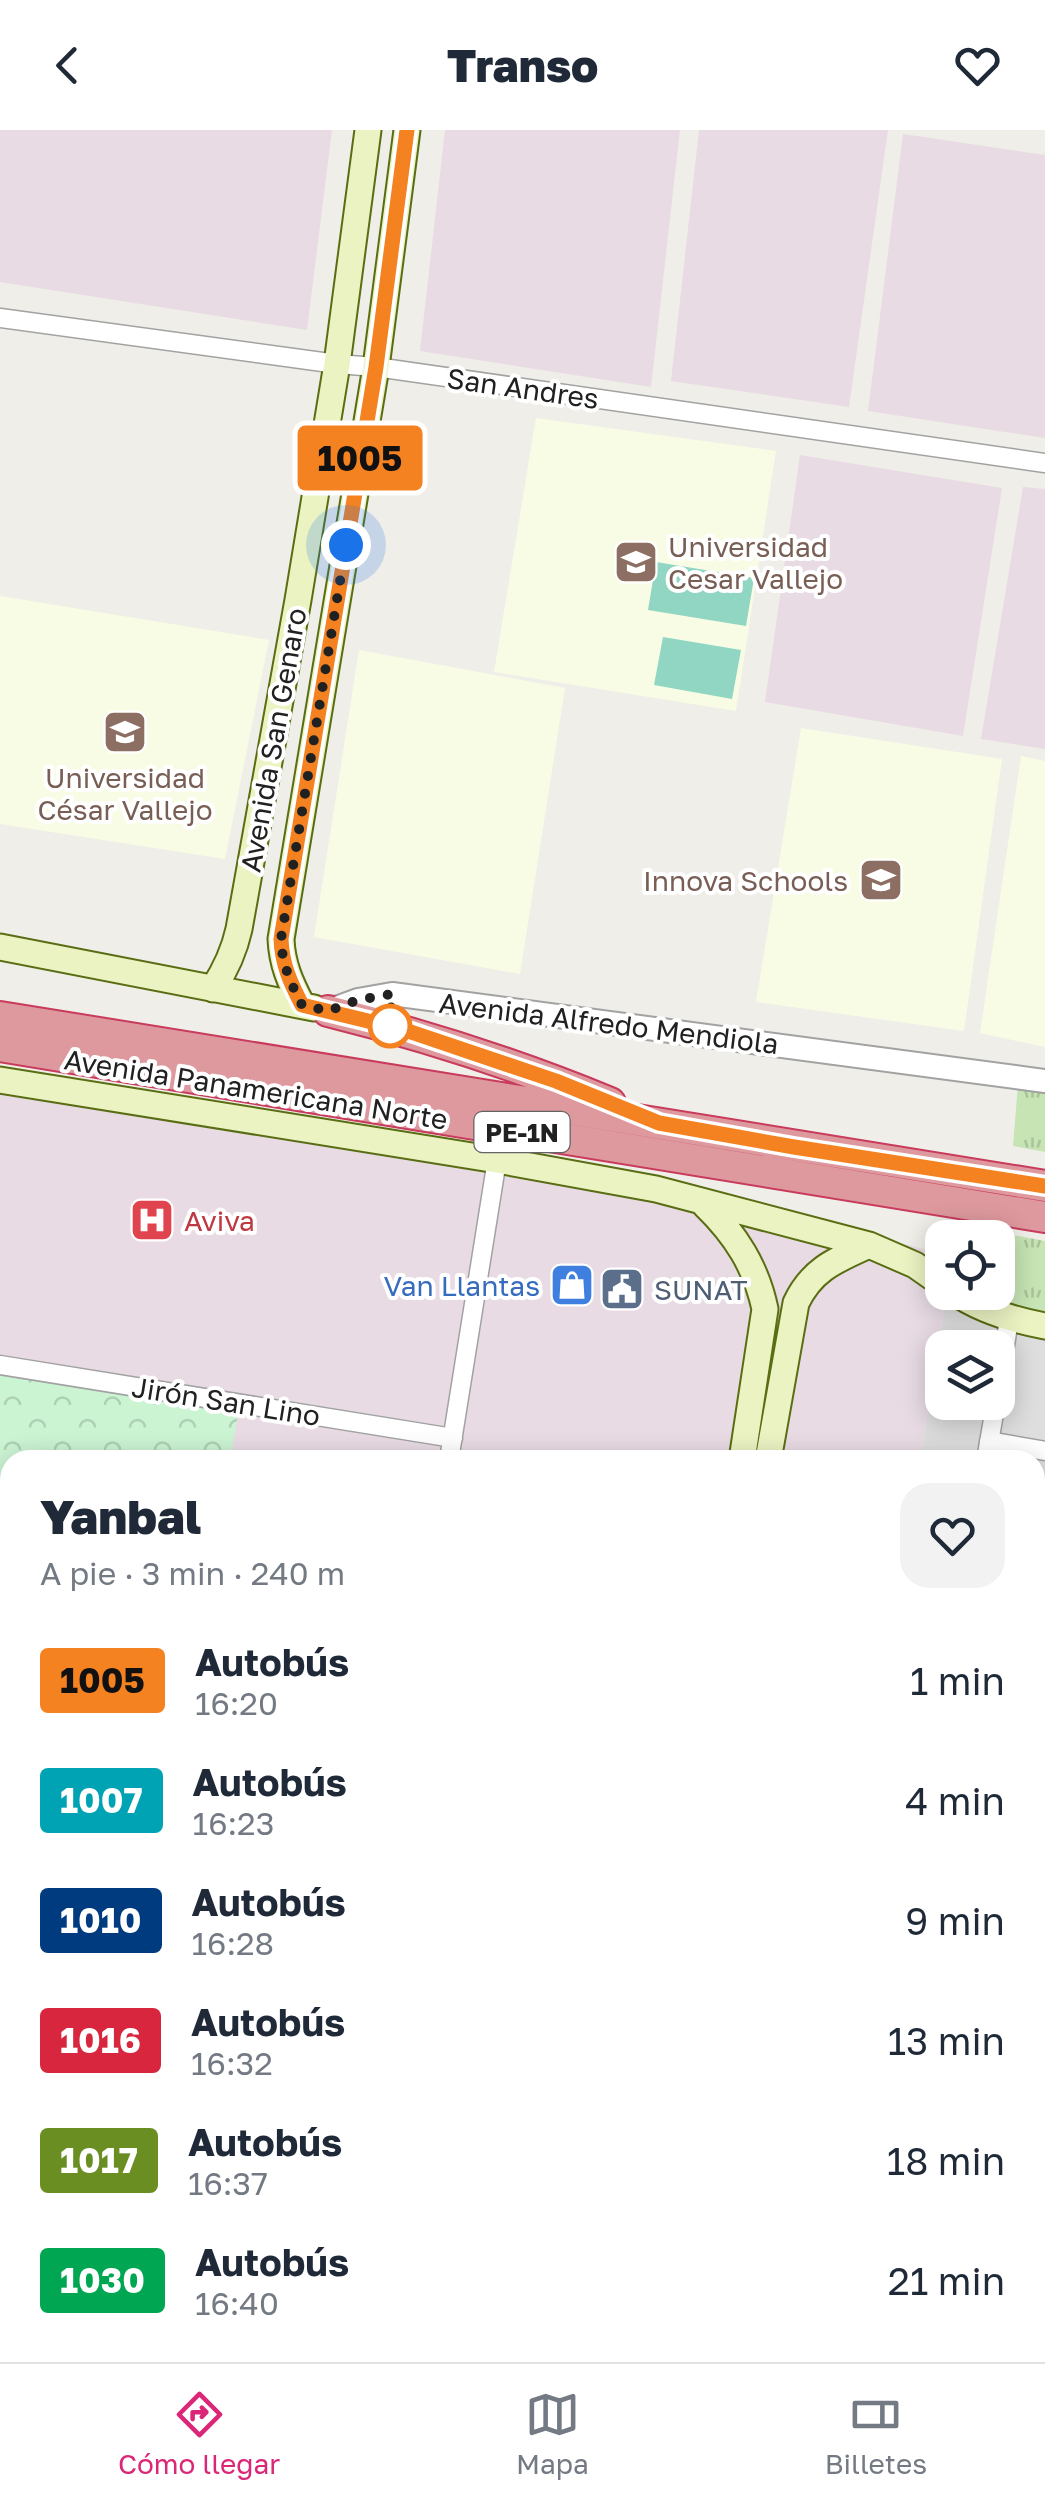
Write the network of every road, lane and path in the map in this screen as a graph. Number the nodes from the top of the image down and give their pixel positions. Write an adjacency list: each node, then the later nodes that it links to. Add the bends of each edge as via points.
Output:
1 (368, 130): 4 (main road, Avenida San Genaro)
2 (407, 130): 5 (main road, Avenida San Genaro)
3 (0, 318): 4 (street, San Andres)
4 (337, 364): 5 (street, San Andres); 7 (main road, Avenida San Genaro)
5 (376, 367): 6 (street, San Andres); 8 (main road, Avenida San Genaro)
6 (1045, 463)
7 (290, 645): 8 (main road); 10 (main road, Avenida San Genaro, via 234,952)
8 (328, 652): 11 (main road, Avenida San Genaro, via 281,939 286,975)
9 (0, 947): 10 (main road, Avenida Alfredo Mendiola)
10 (212, 988): 11 (main road, Avenida Alfredo Mendiola)
11 (315, 1008): 15 (street, Avenida Alfredo Mendiola, via 392,994); 16 (highway, via 507,1064)
12 (0, 1017): 16 (highway, Avenida Panamericana Norte / PE-1N)
13 (0, 1046): 20 (highway, Avenida Panamericana Norte / PE-1N)
14 (0, 1080): 17 (main road)
15 (1045, 1080)
16 (659, 1123): 18 (highway, Avenida Panamericana Norte / PE-1N)
17 (497, 1160): 19 (main road); 29 (street)
18 (1045, 1186)
19 (704, 1203): 21 (main road); 31 (main road, via 737,1240 760,1287)
20 (1045, 1217)
21 (869, 1244): 22 (main road); 31 (main road, via 828,1264 804,1287)
22 (925, 1272)
23 (988, 1310): 24 (main road)
24 (1009, 1319): 25 (main road); 26 (street)
25 (1045, 1326)
26 (1007, 1330)
27 (0, 1365): 29 (street, Jirón San Lino)
28 (993, 1420): 32 (street)
29 (453, 1438): 30 (street)
30 (451, 1450)
31 (757, 1450)
32 (988, 1450): 33 (street)
33 (1045, 1450)

